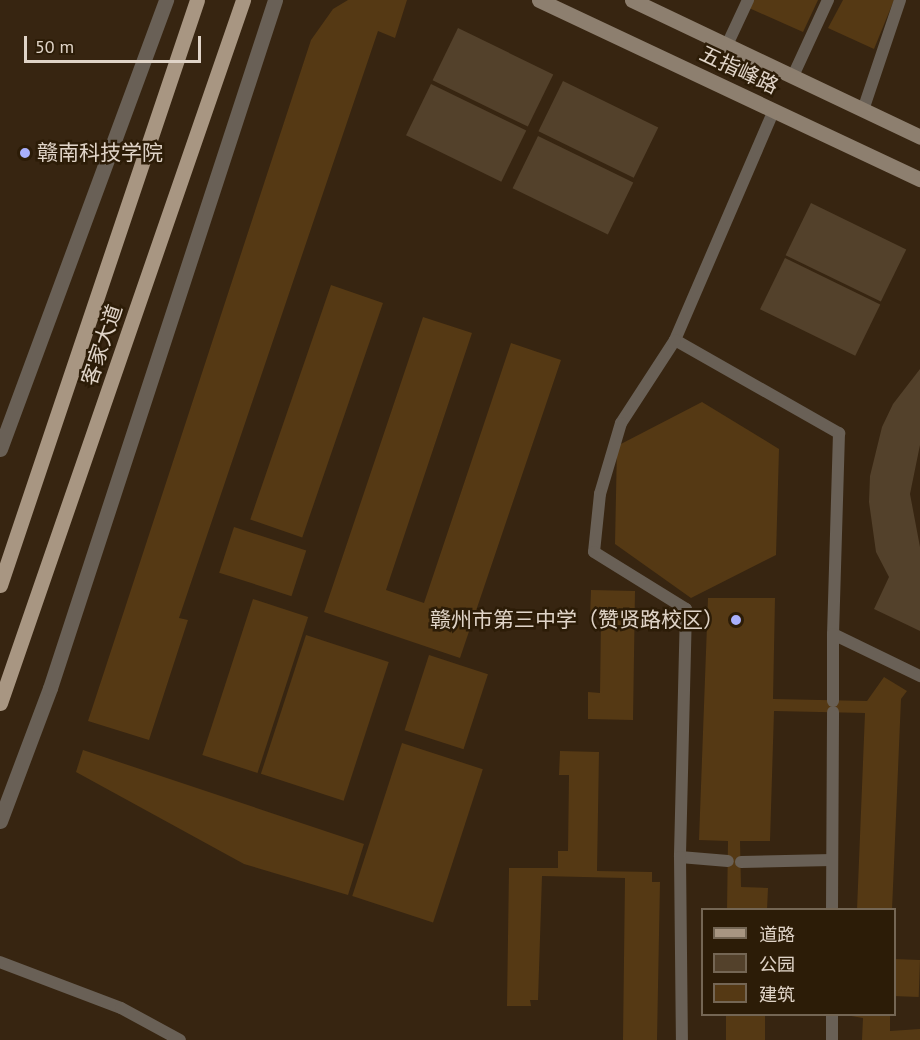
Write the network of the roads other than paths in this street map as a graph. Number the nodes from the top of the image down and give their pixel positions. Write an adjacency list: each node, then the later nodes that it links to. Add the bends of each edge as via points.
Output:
1 (166, 0): 19 (street)
2 (195, 0): 20 (main road, 客家大道)
3 (243, 0): 11 (main road, 客家大道)
4 (251, 0): 11 (main road)
5 (275, 0): 24 (street, via 53,677)
6 (539, 0): 14 (main road, 五指峰路)
7 (632, 0): 12 (main road, 五指峰路)
8 (748, 0): 12 (lane)
9 (828, 0): 13 (lane)
10 (900, 0): 15 (lane)
11 (233, 32): 23 (main road, 客家大道)
12 (727, 45): 13 (main road, 五指峰路)
13 (793, 76): 15 (main road, 五指峰路)
14 (774, 110): 17 (main road, 五指峰路); 18 (lane)
15 (862, 110): 16 (main road, 五指峰路)
16 (920, 137)
17 (920, 179)
18 (675, 340): 21 (lane, via 839,433); 25 (lane, via 621,423 600,494 594,552 686,609)
19 (0, 449)
20 (0, 585)
21 (833, 634): 22 (lane); 26 (lane)
22 (920, 676)
23 (0, 703)
24 (0, 821)
25 (680, 857): 26 (lane); 31 (lane)
26 (832, 860): 27 (lane)
27 (832, 908)
28 (0, 962): 30 (lane, via 121,1008)
29 (832, 1016): 32 (lane)
30 (180, 1040)
31 (682, 1040)
32 (832, 1040)

